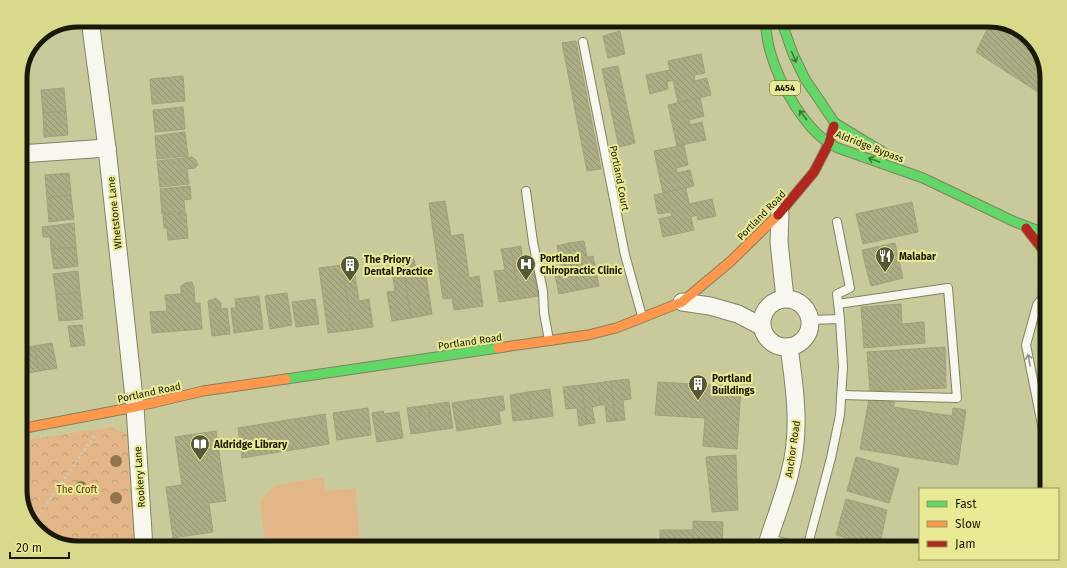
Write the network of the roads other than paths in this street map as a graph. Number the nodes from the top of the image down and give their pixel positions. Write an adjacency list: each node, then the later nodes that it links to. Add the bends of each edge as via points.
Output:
1 (91, 27): 7 (street, Whetstone Lane)
2 (765, 27): 6 (street, Aldridge Bypass / A454, one-way to 2, via 814,130 791,99 778,74)
3 (783, 27): 5 (street, Aldridge Bypass / A454, one-way to 5, via 805,79)
4 (583, 42): 20 (lane, Portland Court, via 625,255)
5 (835, 123): 6 (street, Portland Road); 9 (street, Aldridge Bypass / A454)
6 (829, 143): 9 (street, Aldridge Bypass / A454, one-way to 6); 11 (street, Portland Road, via 814,172)
7 (107, 148): 8 (street); 27 (street, Whetstone Lane)
8 (27, 154)
9 (923, 178): 13 (street, Aldridge Bypass / A454)
10 (526, 191): 24 (lane)
11 (780, 213): 16 (street, via 779,242); 18 (street, Portland Road, via 731,261)
12 (837, 222): 19 (lane, via 850,288 837,294)
13 (1026, 228): 14 (street, Aldridge Bypass / A454); 15 (street, Aldridge Bypass / A454)
14 (1040, 232)
15 (1040, 246)
16 (785, 298): 22 (street, via 802,305); 23 (street, via 767,307 761,318)
17 (1040, 301): 28 (lane, one-way to 17, via 1026,345)
18 (682, 302): 20 (street, Portland Road); 23 (street, via 738,314)
19 (838, 304): 21 (lane); 26 (lane, via 948,288 957,398)
20 (642, 318): 24 (street, Portland Road, via 588,336)
21 (840, 319): 22 (lane); 26 (lane, via 843,366)
22 (810, 320): 25 (street, via 806,336)
23 (761, 326): 25 (street, via 770,342 777,346)
24 (549, 341): 27 (street, Portland Road, via 248,387 203,391)
25 (790, 347): 31 (street, Anchor Road, via 796,391 796,436 790,471)
26 (841, 395): 32 (lane, via 840,415 831,458)
27 (135, 407): 29 (street, Portland Road); 30 (street, Rookery Lane)
28 (1040, 415)
29 (27, 428)
30 (144, 541)
31 (768, 541)
32 (809, 541)

